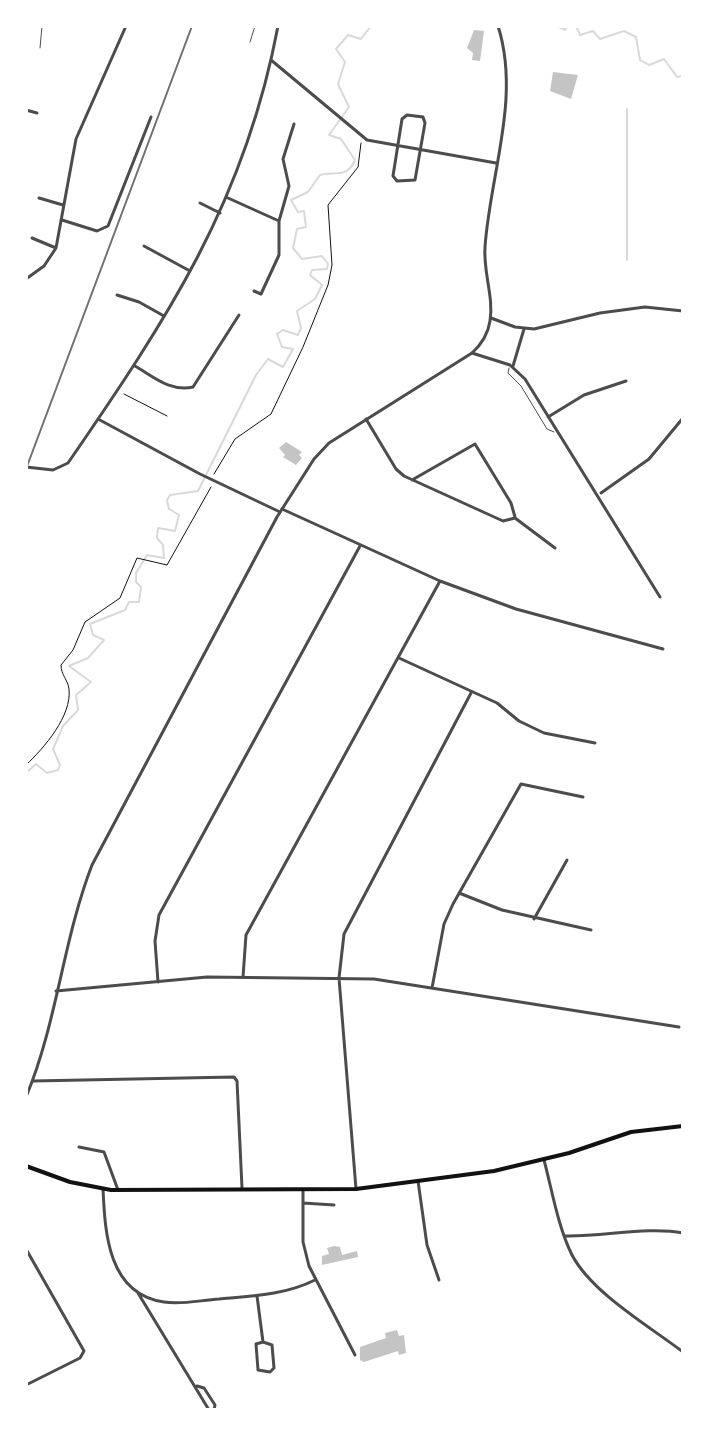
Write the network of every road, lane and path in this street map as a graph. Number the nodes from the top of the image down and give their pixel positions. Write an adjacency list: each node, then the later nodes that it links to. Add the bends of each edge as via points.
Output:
1 (42, 26): 7 (lane)
2 (126, 26): 20 (street, via 83,118)
3 (255, 26): 6 (lane)
4 (278, 26): 8 (street)
5 (498, 26): 16 (street, via 508,91)
6 (250, 42)
7 (40, 48)
8 (271, 60): 13 (street); 18 (street, via 259,114)
9 (26, 110): 10 (street)
10 (37, 113)
11 (151, 117): 22 (street, via 108,226 97,231)
12 (294, 124): 23 (street, via 283,159 289,186)
13 (362, 137): 14 (street); 48 (path, via 358,167 328,205 332,265 303,347 271,414 235,439)
14 (398, 147): 15 (street); 15 (street, via 407,115 424,120); 15 (street, via 394,179 411,183)
15 (421, 151): 16 (street)
16 (496, 163): 34 (street, via 485,249)
17 (39, 198): 20 (street)
18 (228, 198): 21 (street); 23 (street)
19 (200, 203): 21 (street)
20 (63, 205): 22 (street)
21 (220, 213): 27 (street)
22 (62, 220): 26 (street)
23 (279, 221): 29 (street, via 279,255 261,294)
24 (32, 238): 26 (street)
25 (144, 246): 27 (street)
26 (56, 248): 28 (street)
27 (191, 271): 33 (street)
28 (26, 279)
29 (254, 291)
30 (117, 295): 33 (street)
31 (683, 311): 35 (street, via 645,307)
32 (239, 315): 37 (street, via 193,387 168,386)
33 (166, 317): 37 (street)
34 (491, 318): 35 (street); 36 (street)
35 (524, 329): 38 (street)
36 (472, 353): 38 (street); 45 (street)
37 (135, 366): 40 (street)
38 (512, 366): 42 (street); 46 (lane, via 508,373 547,429)
39 (626, 381): 42 (street, via 584,395)
40 (118, 391): 41 (path); 44 (street)
41 (167, 416)
42 (548, 417): 46 (street)
43 (683, 418): 50 (street, via 649,459)
44 (98, 419): 47 (street, via 65,466); 48 (street)
45 (366, 419): 49 (street, via 396,469); 51 (street, via 321,450)
46 (557, 431): 50 (street)
47 (26, 467)
48 (211, 480): 51 (street); 61 (path, via 172,559 163,567 137,558 120,598 83,624 61,665 69,688 66,706 45,746)
49 (412, 480): 52 (street, via 503,521); 52 (street, via 475,444)
50 (599, 494): 56 (street)
51 (281, 511): 53 (street); 71 (street, via 99,849 76,909)
52 (515, 518): 54 (street)
53 (360, 546): 55 (street); 69 (street, via 159,915)
54 (555, 548)
55 (440, 581): 57 (street, via 516,609); 58 (street)
56 (660, 597)
57 (663, 649)
58 (399, 658): 59 (street); 67 (street, via 246,935)
59 (471, 693): 60 (street, via 544,733); 68 (street, via 347,925)
60 (595, 743)
61 (26, 765)
62 (583, 797): 64 (street, via 521,784)
63 (567, 860): 65 (street)
64 (459, 893): 65 (street); 70 (street, via 444,924)
65 (534, 919): 66 (street)
66 (591, 930)
67 (243, 977): 68 (street); 69 (street)
68 (339, 978): 70 (street); 82 (street)
69 (158, 982): 71 (street)
70 (432, 988): 72 (street)
71 (56, 991): 73 (street)
72 (679, 1027)
73 (33, 1081): 74 (street); 80 (street, via 234,1077)
74 (26, 1097)
75 (683, 1126): 77 (main road, via 631,1132)
76 (79, 1147): 83 (street, via 104,1152)
77 (544, 1160): 79 (main road); 88 (street)
78 (26, 1166): 81 (main road)
79 (418, 1181): 82 (main road); 91 (street, via 427,1245)
80 (242, 1188): 83 (main road); 84 (main road)
81 (103, 1189): 83 (main road); 92 (street, via 110,1255)
82 (356, 1189): 84 (main road)
83 (118, 1190)
84 (303, 1190): 85 (street)
85 (303, 1203): 86 (street); 90 (street, via 304,1250)
86 (334, 1205)
87 (683, 1233): 88 (street)
88 (565, 1236): 95 (street, via 594,1283)
89 (26, 1249): 97 (street, via 84,1351 80,1358)
90 (315, 1280): 93 (street); 96 (street)
91 (439, 1280)
92 (138, 1293): 93 (street, via 175,1303); 98 (street)
93 (257, 1296): 94 (street)
94 (263, 1342): 94 (street, via 272,1345 270,1372 258,1370 256,1344)
95 (683, 1352)
96 (355, 1355)
97 (26, 1383)
98 (197, 1386): 99 (street); 99 (street, via 215,1405)
99 (211, 1410)

